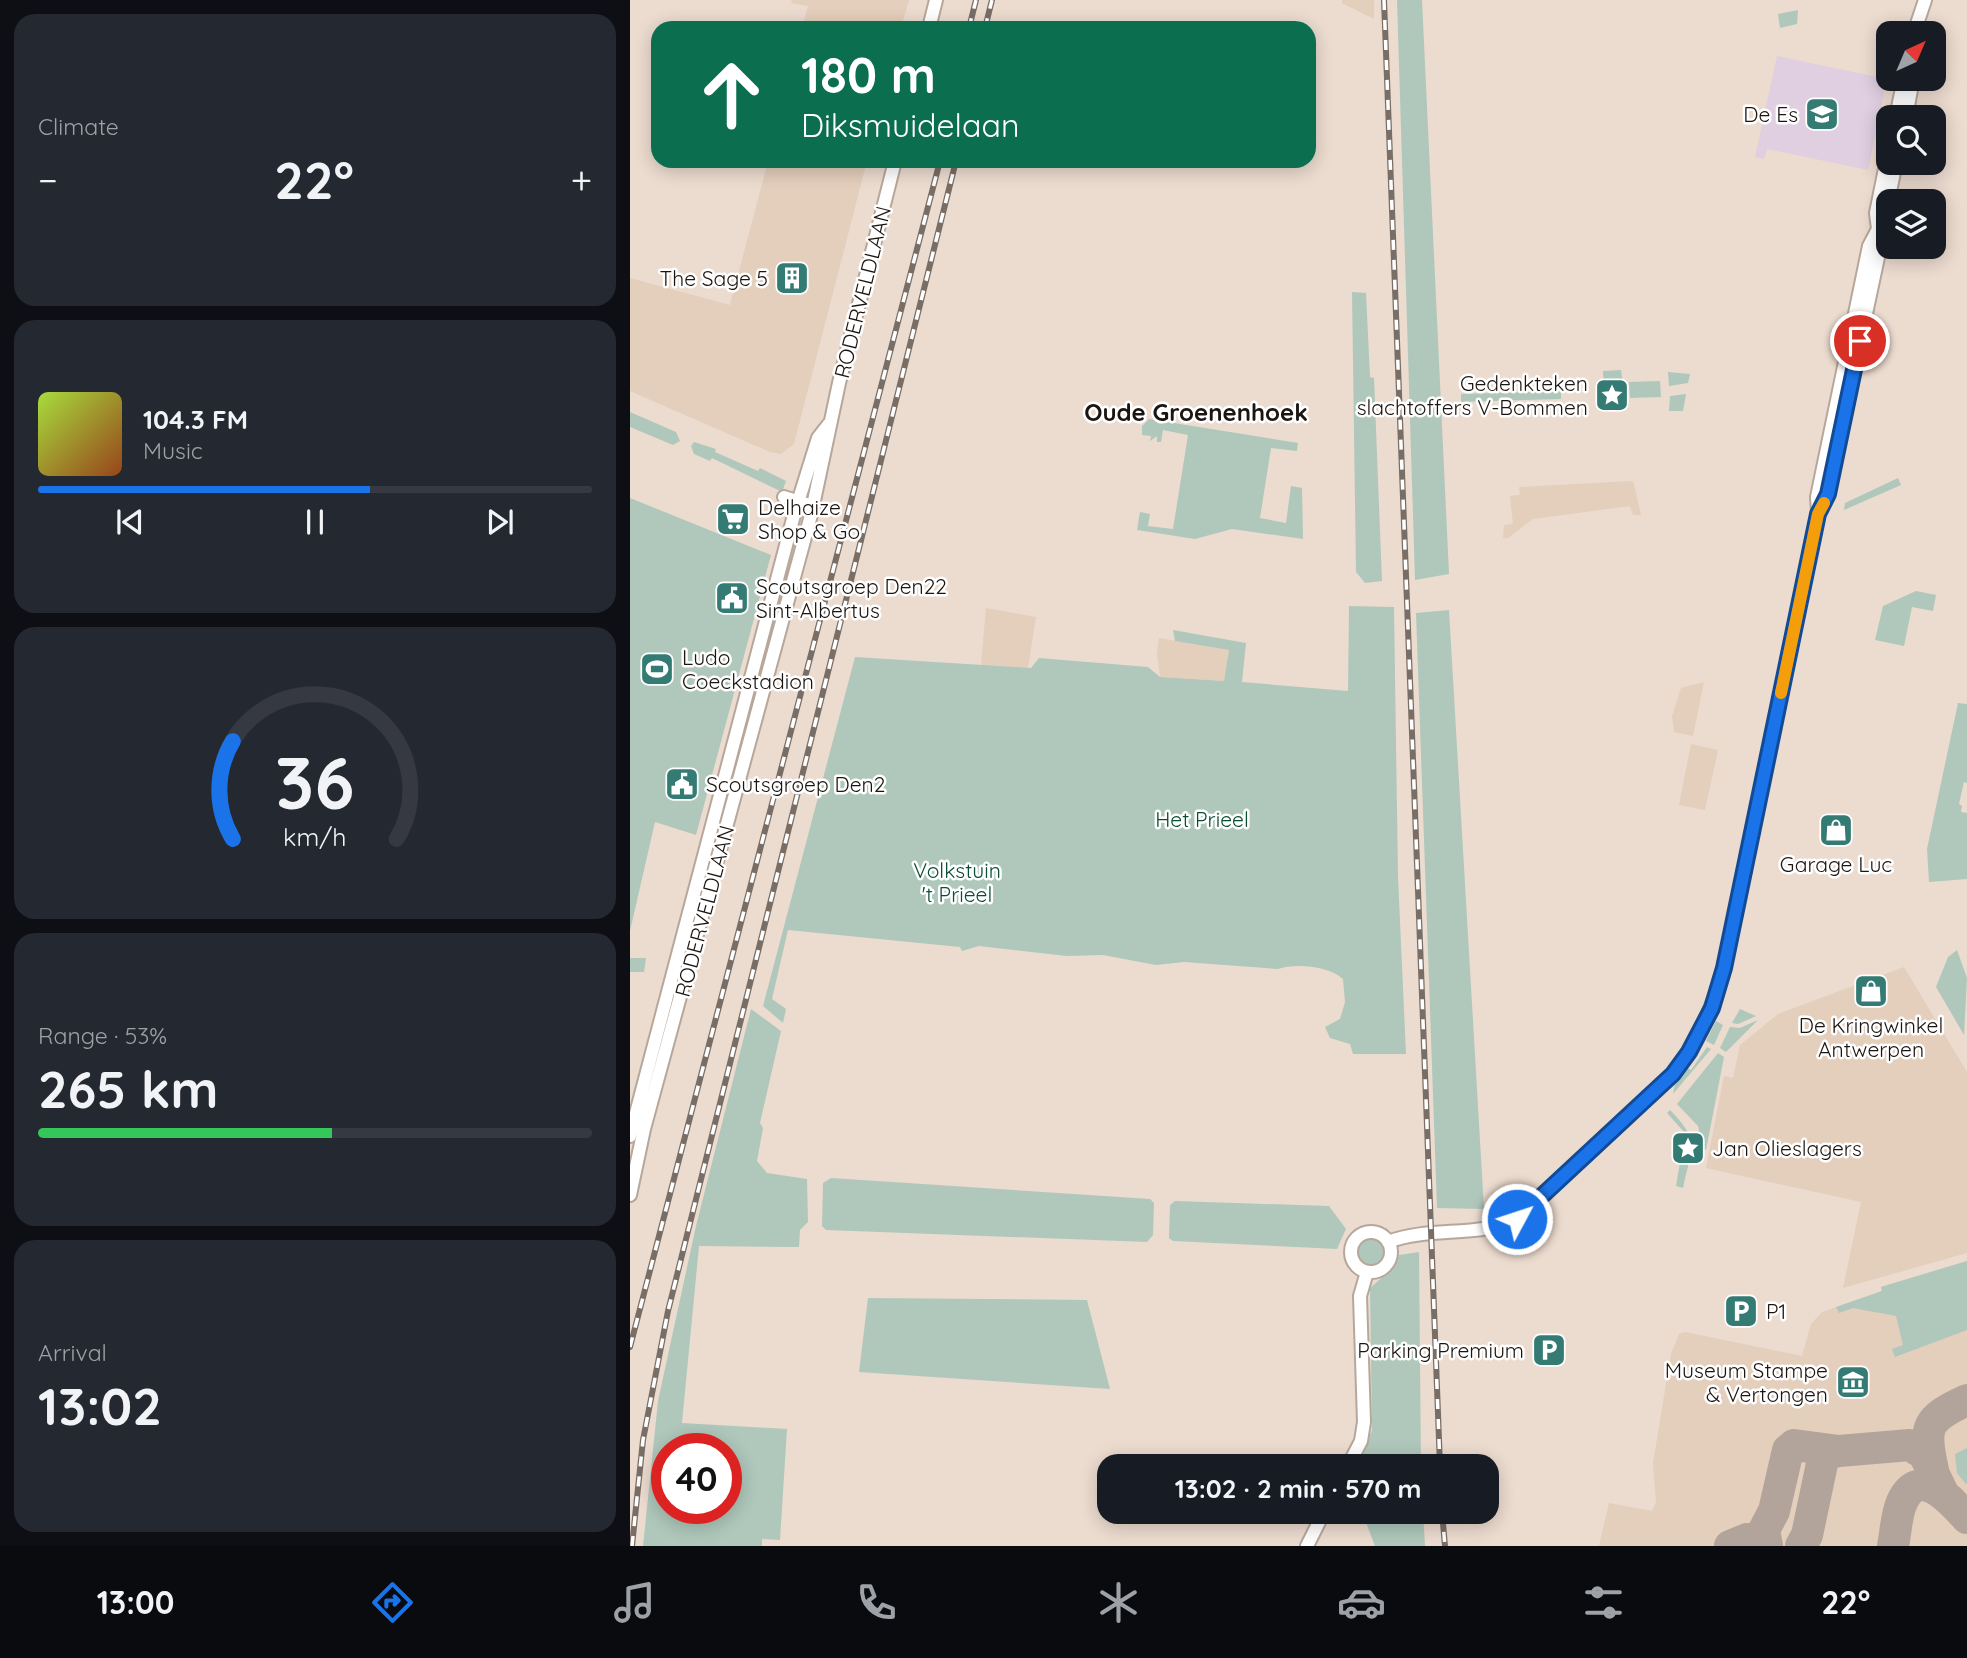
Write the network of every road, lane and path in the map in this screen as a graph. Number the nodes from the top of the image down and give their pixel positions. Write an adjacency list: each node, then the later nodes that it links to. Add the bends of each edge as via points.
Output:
1 (936, 0): 3 (street)
2 (1925, 0): 4 (street)
3 (931, 21)
4 (1922, 21)
5 (893, 168): 7 (street, RODERVELDLAAN)
6 (1878, 259): 15 (street, via 1828,494 1818,514 1717,992 1692,1046 1673,1074 1517,1219 1496,1226 1417,1233)
7 (830, 423): 8 (street, RODERVELDLAAN, via 818,438); 9 (street, RODERVELDLAAN)
8 (804, 482): 9 (street); 11 (street, RODERVELDLAAN)
9 (817, 487): 12 (street, RODERVELDLAAN)
10 (785, 497): 11 (street)
11 (798, 501): 12 (street); 13 (street, RODERVELDLAAN)
12 (813, 506): 14 (street, RODERVELDLAAN)
13 (630, 1136)
14 (630, 1195)
15 (1388, 1242): 16 (street, via 1387,1264); 16 (street, via 1376,1233 1356,1238 1351,1249 1353,1261)
16 (1367, 1272): 17 (street, via 1360,1296 1364,1422)
17 (1354, 1454)
18 (1318, 1524): 19 (street)
19 (1307, 1546)

